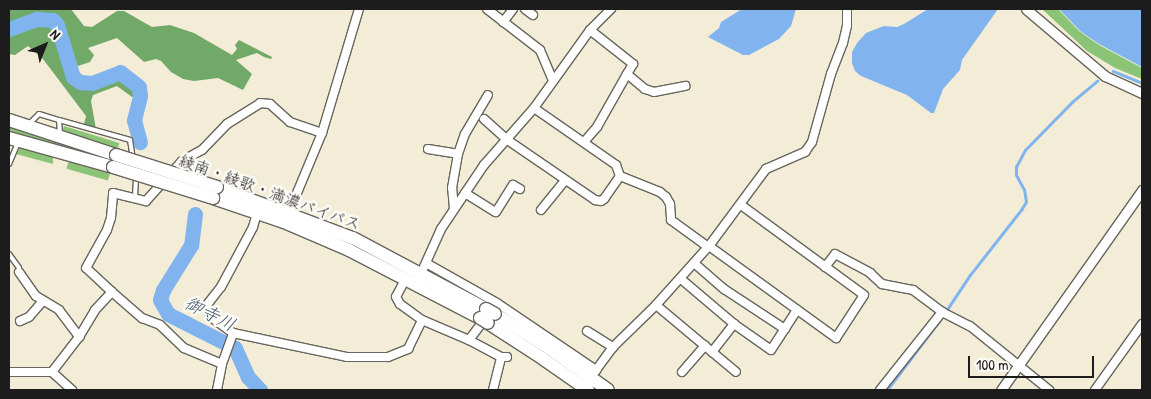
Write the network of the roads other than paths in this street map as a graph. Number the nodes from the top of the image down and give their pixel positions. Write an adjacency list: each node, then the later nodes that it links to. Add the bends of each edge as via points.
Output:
1 (359, 9): 21 (street)
2 (487, 9): 9 (street)
3 (513, 9): 9 (street)
4 (525, 9): 8 (street)
5 (611, 9): 10 (street)
6 (847, 9): 37 (street, via 843,43 812,142 805,152 766,169)
7 (1026, 9): 14 (street, via 1105,76)
8 (533, 15)
9 (503, 22): 12 (street, via 540,50)
10 (590, 30): 11 (street, via 632,64); 12 (street)
11 (627, 74): 13 (street, via 654,92); 25 (street)
12 (553, 80): 16 (street)
13 (685, 86)
14 (1142, 93)
15 (488, 95): 27 (street, via 465,134)
16 (534, 108): 23 (street); 25 (street)
17 (484, 119): 23 (street)
18 (9, 120): 20 (highway, 綾南・綾歌・満濃バイパス)
19 (59, 120): 20 (lane, via 39,114); 22 (lane); 36 (lane, via 130,140 137,182)
20 (28, 126): 22 (highway, 綾南・綾歌・満濃バイパス)
21 (322, 134): 36 (street, via 290,122 270,104 260,103 227,124 202,150 182,160 146,201); 41 (street)
22 (60, 136): 28 (highway, 綾南・綾歌・満濃バイパス)
23 (506, 139): 31 (street); 35 (street)
24 (14, 140): 28 (highway, 綾南・綾歌・満濃バイパス); 29 (lane)
25 (584, 142): 30 (street, via 616,165)
26 (428, 149): 27 (street)
27 (458, 154): 38 (street, via 452,188)
28 (114, 161): 34 (highway, 綾南・綾歌・満濃バイパス, bridge)
29 (9, 164)
30 (620, 176): 31 (street, via 604,199 598,201); 42 (street, via 660,192 670,204 671,220)
31 (565, 180): 39 (street)
32 (520, 189): 35 (street, via 513,185 496,212)
33 (1142, 190): 68 (street)
34 (215, 192): 40 (highway, 綾南・綾歌・満濃バイパス); 41 (highway, 綾南・綾歌・満濃バイパス)
35 (465, 193): 38 (street)
36 (135, 197): 49 (street, via 113,193 107,230 86,268)
37 (741, 205): 42 (street); 45 (street)
38 (454, 209): 47 (street)
39 (541, 210)
40 (257, 213): 41 (highway, 綾南・綾歌・満濃バイパス); 63 (street, via 221,287 206,306 210,316)
41 (286, 218): 47 (highway, 綾南・綾歌・満濃バイパス, via 349,250)
42 (708, 246): 44 (street); 52 (street)
43 (9, 254): 46 (lane)
44 (694, 263): 48 (street); 59 (street, via 724,289)
45 (826, 267): 52 (street, via 864,295 836,338); 53 (street, via 835,254 870,273 882,284 913,290)
46 (19, 272): 50 (street)
47 (417, 274): 54 (highway, 綾南・綾歌・満濃バイパス); 54 (street); 55 (street, via 396,297)
48 (681, 278): 51 (street); 57 (street)
49 (112, 292): 61 (street, via 95,310); 67 (street, via 142,318 160,325 184,348)
50 (42, 302): 56 (street, via 29,317); 61 (street, via 59,310)
51 (656, 305): 64 (street); 65 (street)
52 (797, 310): 59 (street)
53 (942, 312): 68 (street, via 970,326); 78 (street)
54 (489, 314): 62 (street); 73 (highway, 綾南・綾歌・満濃バイパス); 73 (street)
55 (422, 320): 62 (street); 63 (street, via 408,349 388,358 347,357)
56 (20, 321)
57 (734, 324): 59 (street, via 771,350); 66 (street)
58 (1142, 324): 81 (street)
59 (785, 329)
60 (587, 331): 65 (street)
61 (79, 337): 70 (street)
62 (469, 340): 76 (street, via 504,357)
63 (231, 341): 67 (street)
64 (705, 346): 66 (street); 71 (street)
65 (613, 347): 73 (street)
66 (712, 352): 72 (street)
67 (222, 364): 75 (street)
68 (1018, 365): 79 (street); 80 (street)
69 (9, 372): 70 (street)
70 (52, 372): 74 (street)
71 (682, 372)
72 (736, 372)
73 (589, 383): 77 (highway, 綾南・綾歌・満濃バイパス)
74 (72, 390)
75 (217, 390)
76 (493, 390)
77 (608, 390)
78 (880, 390)
79 (1001, 390)
80 (1049, 390)
81 (1096, 390)

